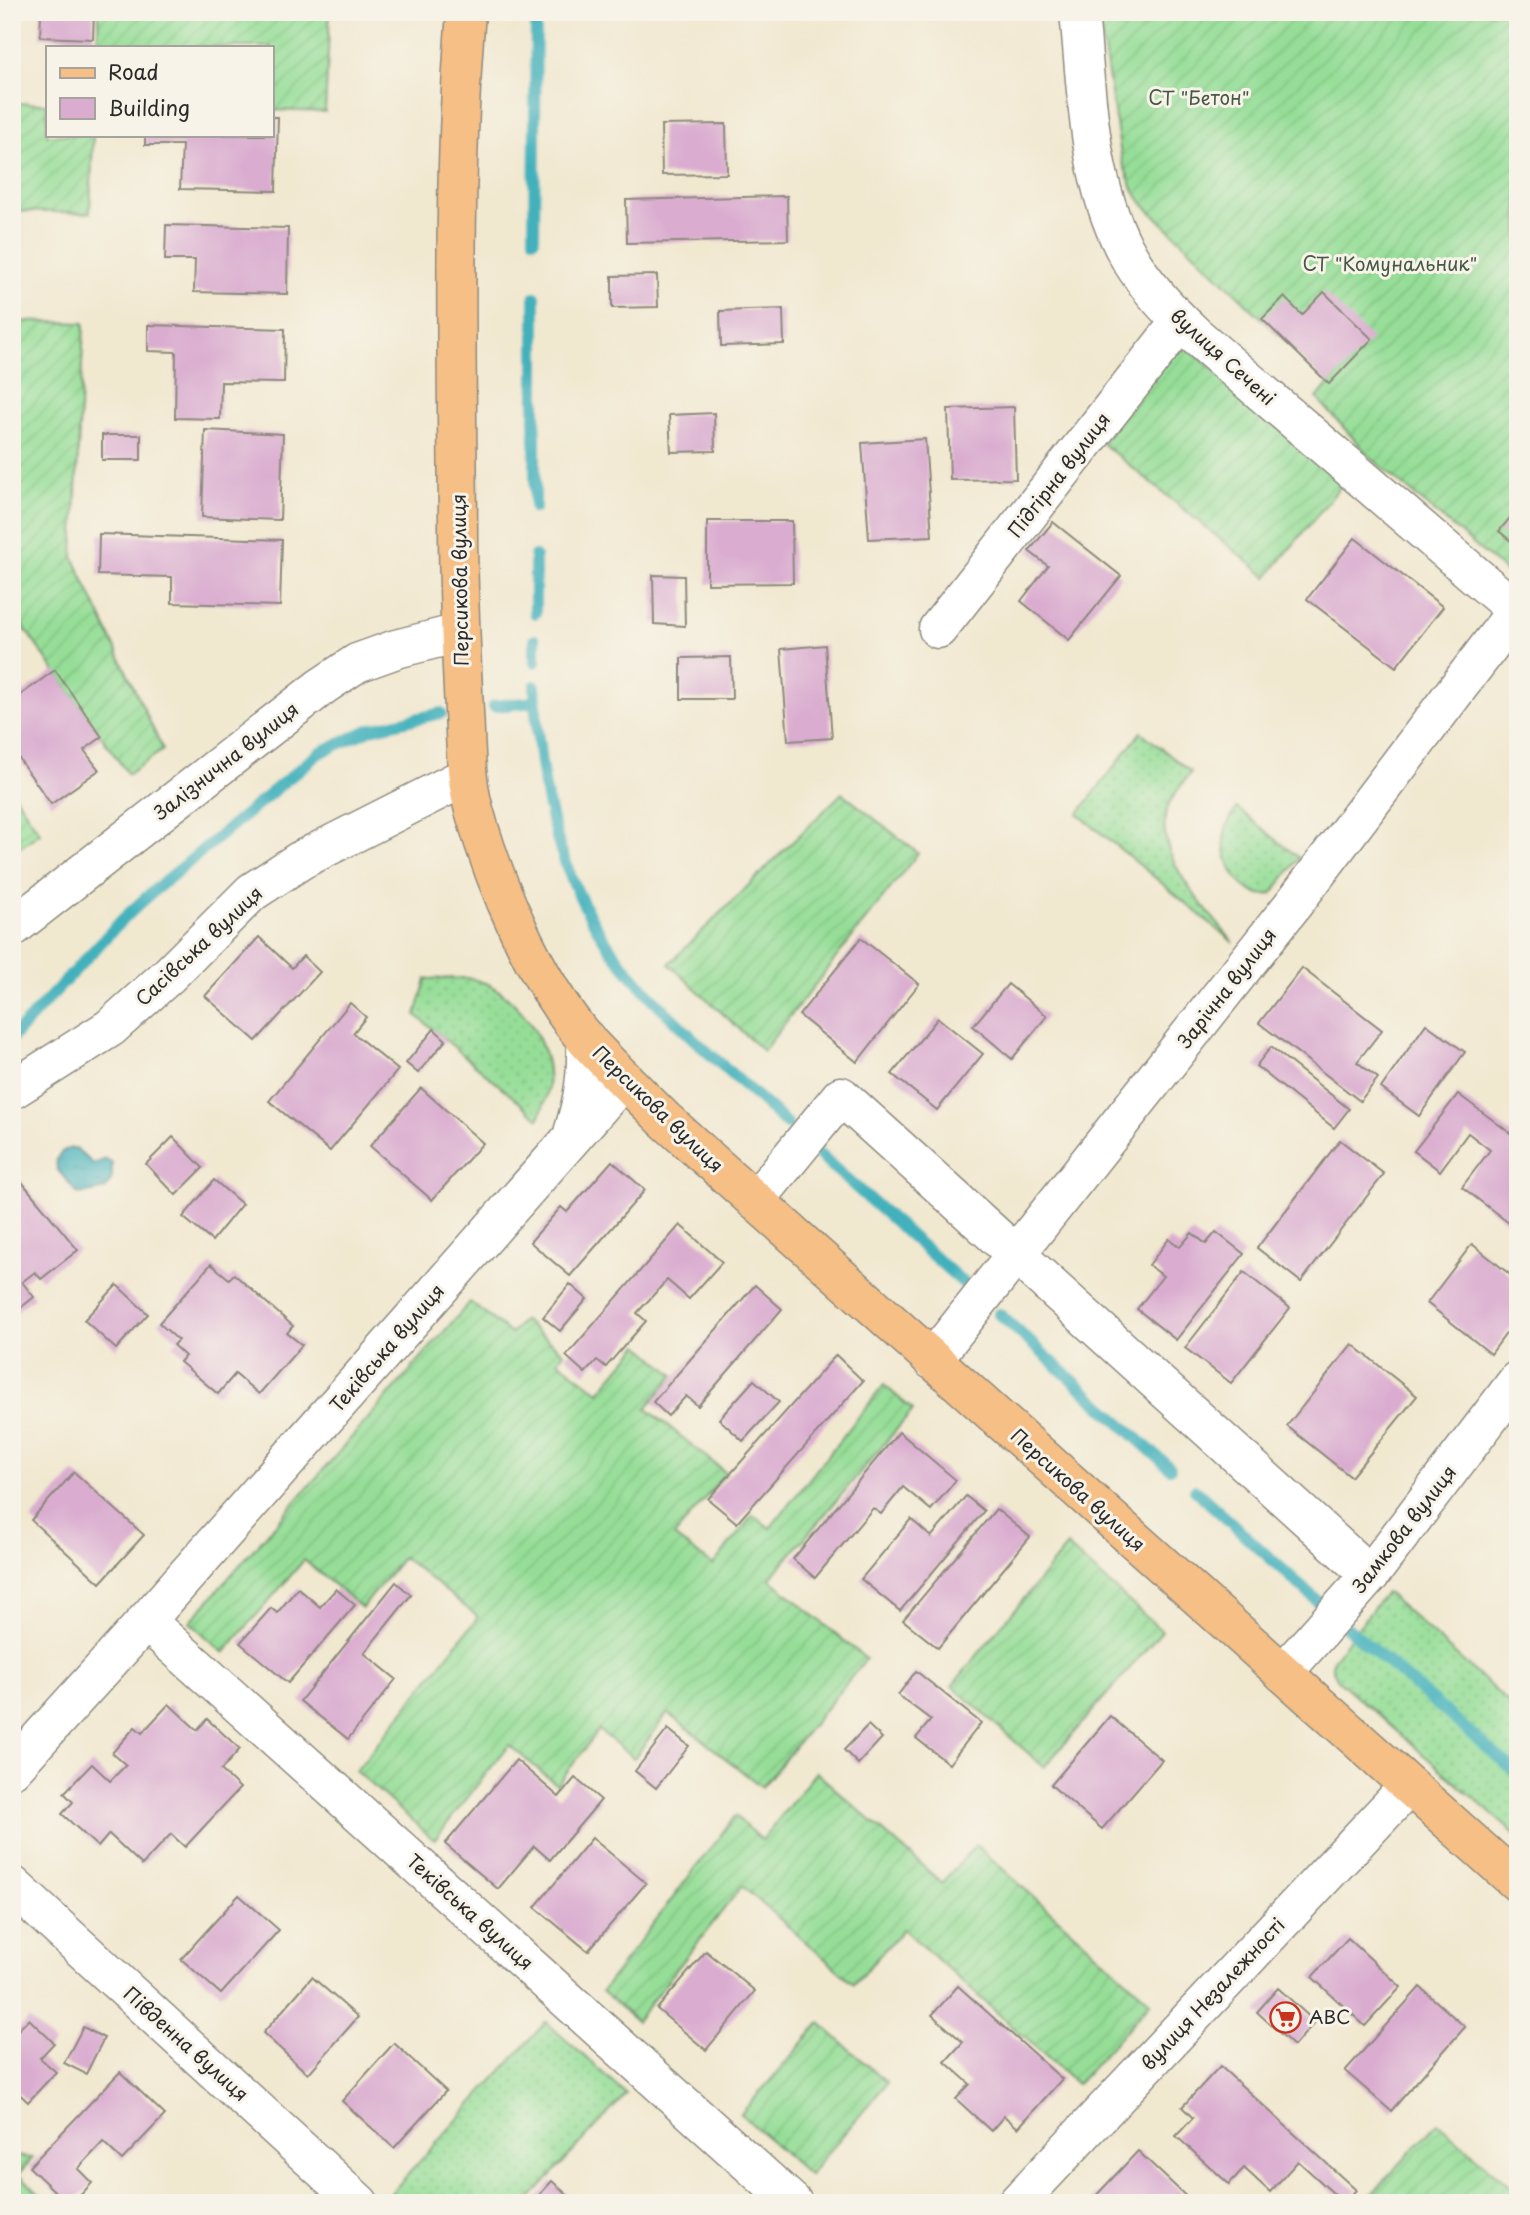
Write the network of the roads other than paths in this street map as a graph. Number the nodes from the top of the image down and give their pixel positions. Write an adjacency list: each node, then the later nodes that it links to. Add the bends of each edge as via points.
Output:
1 (466, 12): 6 (main road, Персикова вулиця, via 456,233)
2 (1079, 12): 3 (street, вулиця Сечені, via 1101,189 1141,276)
3 (1180, 322): 4 (street, вулиця Сечені); 5 (street, Підгірна вулиця)
4 (1517, 612): 14 (street, Зарічна вулиця)
5 (939, 629)
6 (459, 633): 7 (main road, Персикова вулиця); 8 (street, Залізнична вулиця, via 357,663)
7 (467, 775): 9 (main road, Персикова вулиця, via 473,808 505,900 530,954); 11 (street, Сасівська вулиця, via 301,860 253,892 110,1028)
8 (12, 928)
9 (586, 1039): 10 (main road, Персикова вулиця); 12 (street, Теківська вулиця, via 584,1096)
10 (624, 1079): 12 (street, Теківська вулиця); 13 (main road, Персикова вулиця)
11 (12, 1090)
12 (572, 1138): 18 (street, Теківська вулиця)
13 (754, 1201): 14 (street, via 841,1096); 15 (main road, Персикова вулиця)
14 (1017, 1255): 15 (street, Зарічна вулиця); 17 (street)
15 (932, 1360): 19 (main road, Персикова вулиця)
16 (1518, 1380): 17 (street, Замкова вулиця)
17 (1370, 1575): 19 (street, Замкова вулиця)
18 (146, 1622): 20 (street, Теківська вулиця); 25 (street, Теківська вулиця)
19 (1283, 1673): 21 (main road, Персикова вулиця)
20 (12, 1769)
21 (1409, 1786): 22 (main road, Персикова вулиця); 26 (street, вулиця Незалежності)
22 (1518, 1882)
23 (12, 1885): 24 (street, Південна вулиця)
24 (359, 2203)
25 (793, 2203)
26 (1017, 2203)

